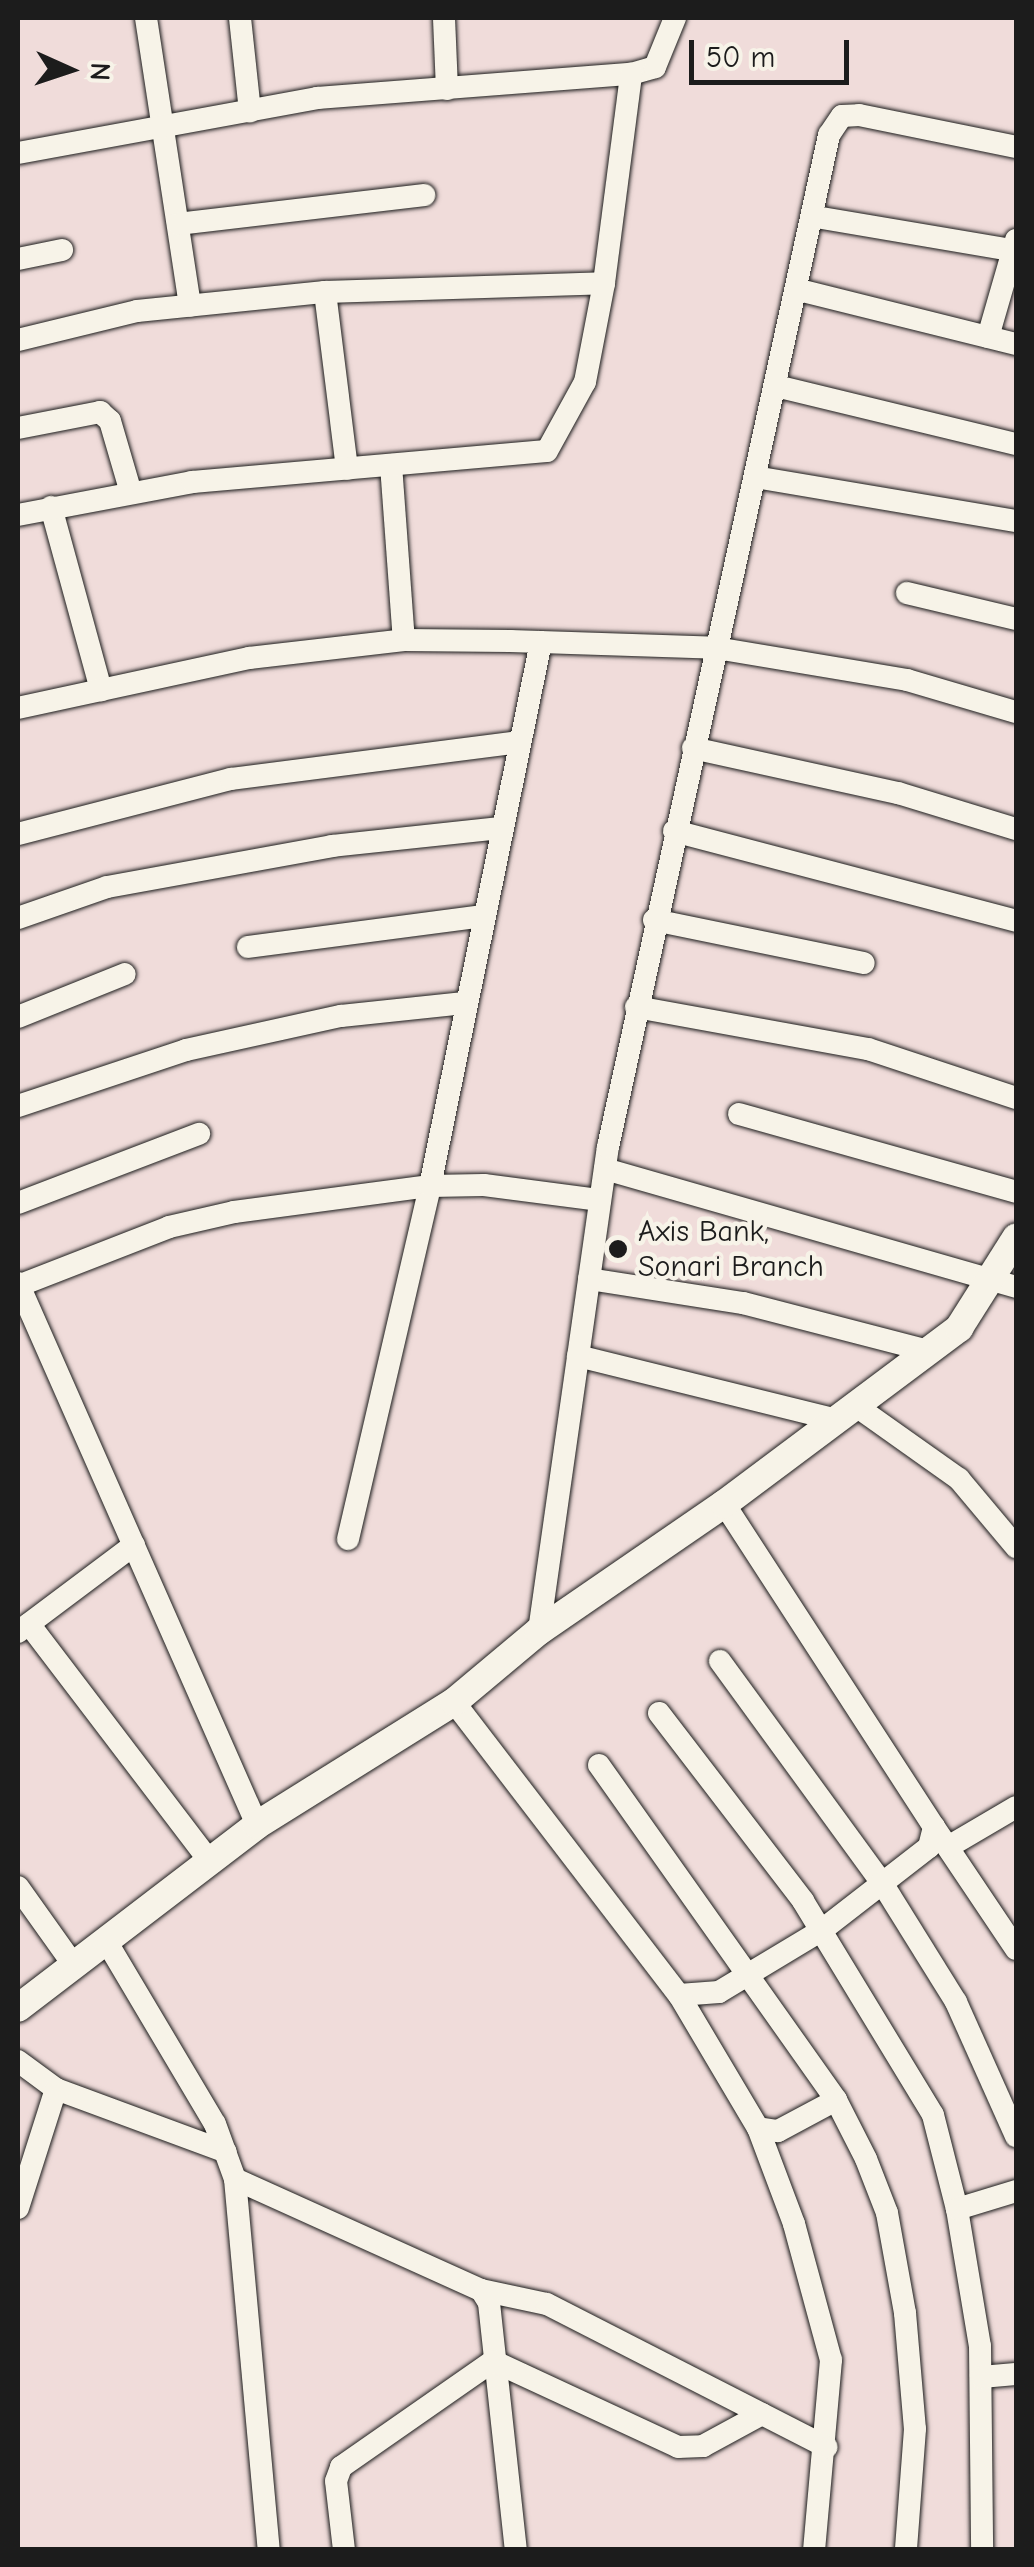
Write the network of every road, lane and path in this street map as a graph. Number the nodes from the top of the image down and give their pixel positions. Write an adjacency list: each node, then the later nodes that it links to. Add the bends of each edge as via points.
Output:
1 (146, 18): 8 (street)
2 (240, 18): 7 (street)
3 (444, 18): 6 (street)
4 (675, 18): 5 (street, via 655,68)
5 (631, 74): 6 (street); 17 (street)
6 (447, 89): 7 (street)
7 (250, 111): 8 (street)
8 (163, 127): 10 (street); 13 (street)
9 (1016, 147): 12 (street, via 842,116 828,135)
10 (18, 153)
11 (424, 195): 13 (street)
12 (816, 217): 14 (street); 18 (street)
13 (178, 224): 20 (street)
14 (1016, 247): 21 (street)
15 (62, 250): 16 (street)
16 (18, 260)
17 (604, 283): 19 (street); 27 (street, via 585,382 547,451)
18 (798, 290): 21 (street); 24 (street)
19 (325, 292): 20 (street); 28 (street)
20 (190, 306): 22 (street)
21 (988, 337): 23 (street)
22 (18, 340)
23 (1016, 344)
24 (776, 386): 26 (street); 29 (street)
25 (18, 428): 30 (street, via 100,412 110,421)
26 (1016, 444)
27 (392, 465): 28 (street); 36 (street)
28 (347, 469): 30 (street)
29 (755, 477): 33 (street); 38 (street)
30 (132, 493): 31 (street)
31 (51, 508): 32 (street); 39 (street)
32 (18, 515)
33 (1016, 522)
34 (906, 593): 35 (street)
35 (1016, 619)
36 (404, 640): 37 (street); 39 (street, via 249,658)
37 (540, 642): 38 (street); 42 (street)
38 (716, 648): 41 (street, via 907,680); 43 (street)
39 (101, 690): 40 (street)
40 (18, 708)
41 (1016, 712)
42 (520, 742): 44 (street); 47 (street, via 231,778)
43 (693, 748): 45 (street, via 898,792); 46 (street)
44 (501, 828): 48 (street); 49 (street, via 332,846 144,880)
45 (1016, 829)
46 (674, 831): 50 (street); 51 (street)
47 (18, 834)
48 (482, 916): 52 (street); 55 (street)
49 (18, 918)
50 (654, 920): 53 (street); 56 (street)
51 (1016, 921)
52 (248, 947)
53 (864, 964)
54 (125, 974): 57 (street)
55 (464, 1003): 59 (street, via 341,1016 186,1050); 63 (street)
56 (636, 1007): 58 (street, via 868,1049); 62 (street)
57 (18, 1017)
58 (1016, 1098)
59 (18, 1106)
60 (739, 1114): 64 (street, via 919,1159)
61 (199, 1134): 66 (street)
62 (605, 1169): 65 (street); 69 (street, via 884,1244)
63 (430, 1186): 65 (street, via 484,1185); 70 (street, via 170,1227); 75 (street)
64 (1016, 1192)
65 (600, 1200): 68 (street)
66 (18, 1203)
67 (1016, 1238): 69 (main road)
68 (589, 1279): 71 (street, via 743,1303); 72 (street)
69 (1004, 1284): 71 (main road)
70 (18, 1285): 76 (street)
71 (928, 1351): 73 (main road)
72 (578, 1356): 73 (street); 79 (street)
73 (846, 1413): 74 (main road); 77 (street, via 959,1479)
74 (724, 1504): 79 (main road); 86 (street)
75 (348, 1539)
76 (134, 1545): 78 (street); 85 (street)
77 (1016, 1547)
78 (23, 1628): 88 (street)
79 (538, 1630): 81 (main road)
80 (720, 1661): 89 (street)
81 (454, 1702): 85 (main road); 96 (street)
82 (659, 1713): 91 (street)
83 (599, 1765): 95 (street)
84 (1016, 1807): 87 (street)
85 (258, 1824): 88 (main road)
86 (934, 1827): 87 (street); 89 (street, via 929,1847)
87 (948, 1847): 93 (street)
88 (210, 1862): 92 (main road)
89 (882, 1884): 91 (street); 102 (street, via 956,2002)
90 (18, 1887): 94 (street)
91 (822, 1930): 95 (street); 107 (street, via 933,2115)
92 (108, 1944): 94 (main road); 103 (street)
93 (1016, 1950)
94 (74, 1968): 97 (main road)
95 (750, 1974): 96 (street, via 700,1998); 100 (street)
96 (679, 1995): 101 (street)
97 (18, 2008)
98 (18, 2061): 99 (street)
99 (56, 2090): 103 (street); 106 (street)
100 (836, 2100): 101 (street, via 768,2134); 118 (street, via 886,2213 905,2313 915,2429)
101 (758, 2128): 113 (street, via 794,2224 831,2360)
102 (1016, 2136)
103 (226, 2152): 104 (street)
104 (235, 2179): 108 (street); 114 (street)
105 (1016, 2191): 107 (street)
106 (18, 2208)
107 (958, 2208): 111 (street)
108 (482, 2290): 109 (street); 112 (street, via 547,2304)
109 (493, 2360): 112 (street, via 678,2447 703,2446); 115 (street, via 341,2467 336,2481); 116 (street)
110 (1016, 2374): 111 (street)
111 (981, 2376): 119 (street)
112 (762, 2414): 113 (street)
113 (827, 2447): 117 (street)
114 (270, 2550)
115 (344, 2550)
116 (516, 2550)
117 (814, 2550)
118 (906, 2550)
119 (982, 2550)

